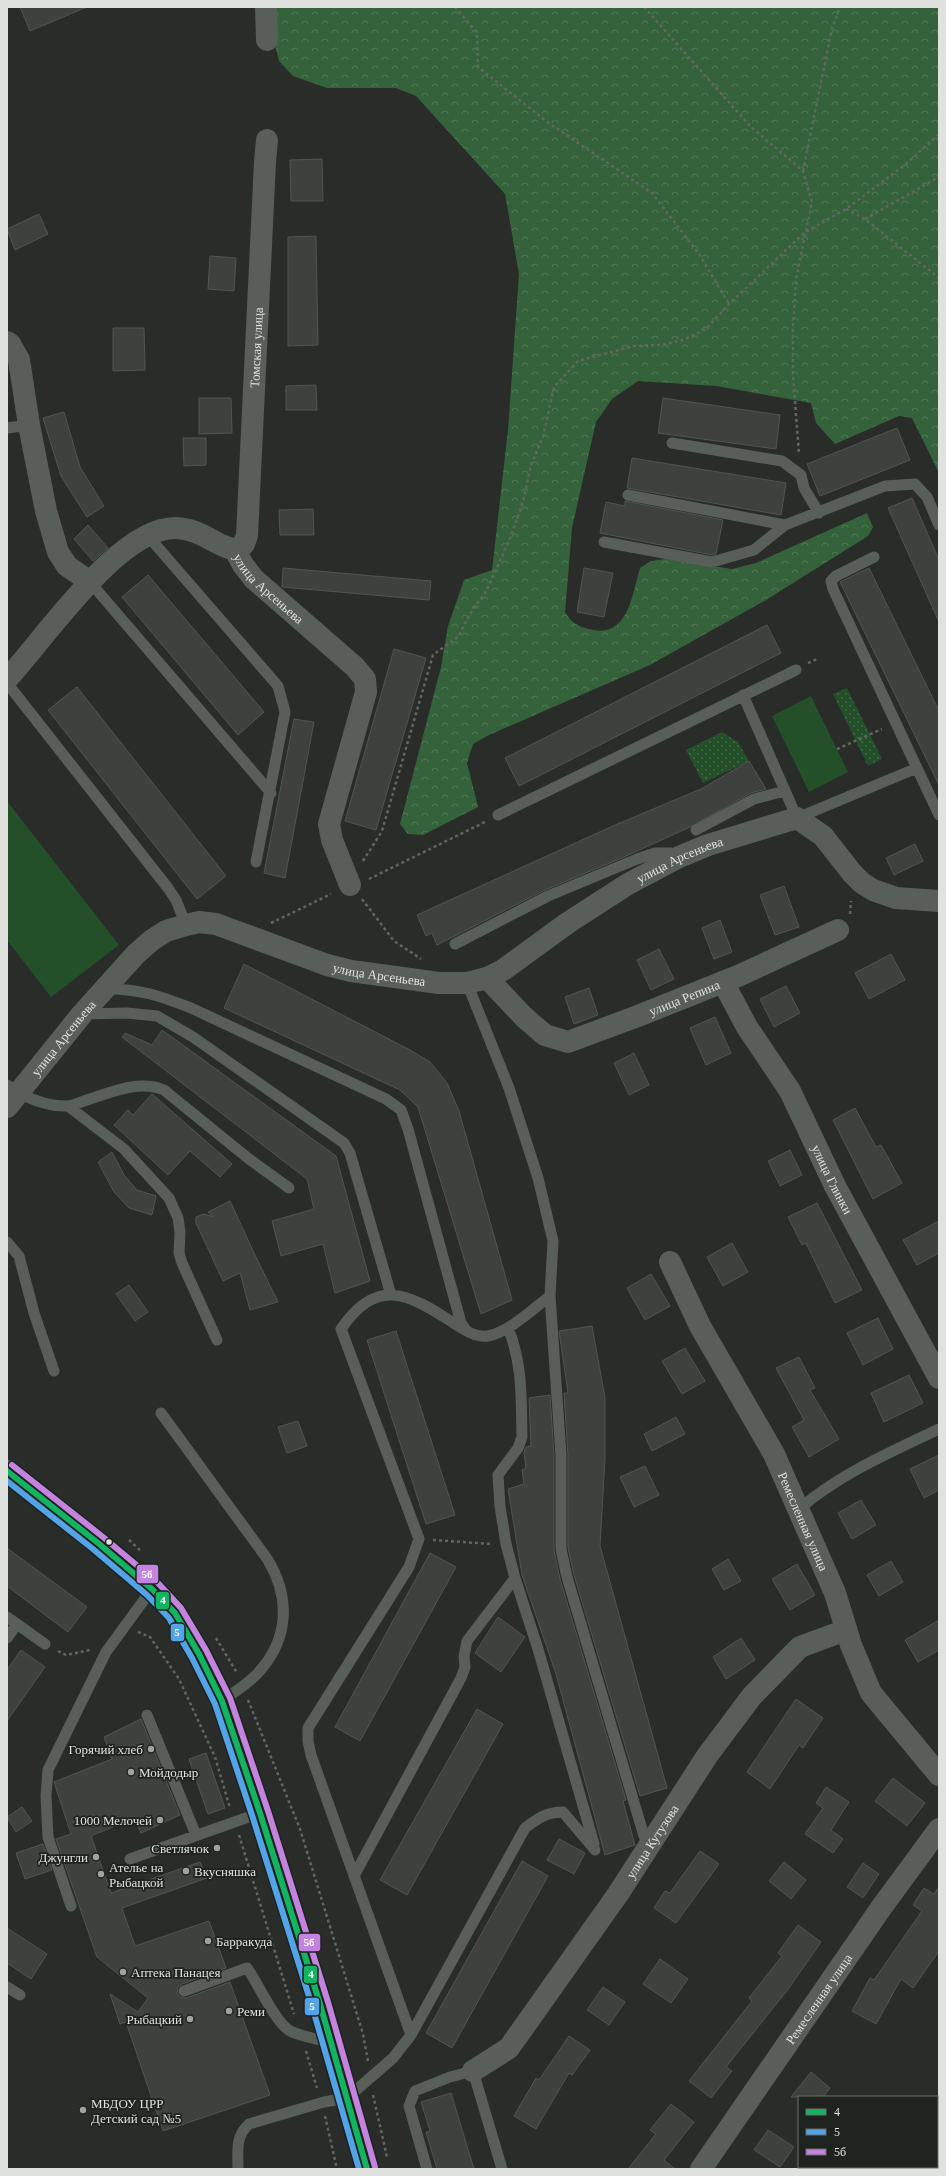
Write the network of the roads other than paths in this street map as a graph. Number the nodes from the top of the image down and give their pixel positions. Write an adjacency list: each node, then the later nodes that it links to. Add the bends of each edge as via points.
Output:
1 (266, 7): 2 (street)
2 (267, 40)
3 (267, 140): 14 (street, Томская улица, via 247,535 244,544)
4 (7, 342): 5 (street, via 19,360)
5 (29, 425): 6 (lane); 16 (street, via 46,511 58,552 67,566)
6 (7, 428)
7 (672, 443): 9 (lane, via 782,461 801,475 804,488)
8 (628, 495): 10 (lane)
9 (819, 513): 10 (lane); 11 (lane, via 885,486 915,484 927,497)
10 (785, 525): 13 (lane, via 754,550 712,562)
11 (939, 525)
12 (148, 536): 14 (street, улица Арсеньева, via 165,529 187,529); 16 (street, улица Арсеньева); 23 (lane, via 278,686 285,712)
13 (604, 542)
14 (235, 550): 30 (street, улица Арсеньева, via 254,579 355,667 364,679 366,692 329,824 332,840)
15 (874, 557): 21 (lane, via 831,581)
16 (88, 581): 18 (street, улица Арсеньева); 23 (lane)
17 (796, 670): 20 (lane)
18 (7, 679)
19 (7, 683): 32 (lane, via 168,888)
20 (743, 695): 22 (lane); 24 (lane)
21 (917, 768): 25 (lane); 26 (lane)
22 (785, 791): 26 (lane); 27 (lane, via 754,799)
23 (271, 793): 29 (lane)
24 (498, 815)
25 (939, 815)
26 (797, 818): 28 (street, улица Арсеньева, via 708,845); 31 (street, via 823,836 862,883 896,898)
27 (696, 830)
28 (679, 857): 34 (lane, via 671,853 655,853 637,859 548,896); 35 (street, улица Арсеньева, via 628,884 569,922 503,970)
29 (256, 862)
30 (350, 885)
31 (939, 901)
32 (186, 925): 35 (street, улица Арсеньева, via 198,922 216,924 327,965 351,971 439,983); 37 (street, улица Арсеньева, via 166,931 152,940 136,954)
33 (838, 930): 36 (street, улица Репина)
34 (455, 944)
35 (477, 980): 36 (street, улица Репина, via 545,1035 568,1042); 45 (lane, via 538,1178 553,1241)
36 (723, 982): 50 (street, улица Глинки, via 747,1027 790,1091 835,1186)
37 (107, 989): 38 (street, улица Арсеньева); 47 (lane, via 136,990 191,1008 386,1099 401,1110 418,1158)
38 (82, 1014): 39 (street, улица Арсеньева); 44 (lane, via 127,1013 156,1016 193,1037 344,1143 350,1153)
39 (11, 1095): 40 (lane)
40 (68, 1106): 41 (lane, via 138,1085 153,1085 164,1090); 48 (lane, via 124,1149 169,1198 178,1218 179,1253 182,1263)
41 (289, 1188)
42 (7, 1242): 49 (lane, via 19,1256 34,1313)
43 (670, 1262): 54 (street, Ремесленная улица, via 700,1326 774,1454)
44 (391, 1295): 47 (lane, via 404,1295 426,1305); 70 (lane, via 361,1304 341,1329 419,1539 409,1567 308,1728 311,1755)
45 (550, 1296): 46 (lane); 68 (lane, via 561,1455 561,1549 567,1577 644,1836)
46 (508, 1328): 47 (lane, via 489,1336); 55 (lane, via 516,1347 520,1370 522,1437 518,1448 498,1475 502,1513)
47 (466, 1331)
48 (217, 1340)
49 (54, 1370)
50 (939, 1378)
51 (161, 1413): 62 (lane, via 268,1560 278,1576 282,1590 285,1608 283,1622 269,1658 256,1674)
52 (939, 1429): 54 (lane, via 865,1465 824,1490)
53 (7, 1471): 56 (main road)
54 (799, 1510): 59 (street, Ремесленная улица, via 834,1593)
55 (515, 1578): 70 (lane, via 467,1641 465,1667 461,1678); 75 (lane, via 538,1648 596,1850 563,1812 550,1812 525,1828)
56 (152, 1589): 62 (main road, via 175,1614 200,1654); 71 (lane, via 106,1652 48,1770 48,1837)
57 (7, 1617): 58 (lane)
58 (17, 1624): 60 (lane); 61 (lane)
59 (846, 1630): 64 (street, Ремесленная улица, via 871,1693); 68 (street, улица Кутузова, via 800,1647 752,1696 707,1756)
60 (7, 1638)
61 (46, 1644)
62 (222, 1702): 65 (main road)
63 (147, 1715): 67 (lane)
64 (939, 1775)
65 (260, 1812): 67 (lane); 76 (main road)
66 (939, 1830): 83 (street, Ремесленная улица, via 881,1908)
67 (196, 1835): 69 (lane)
68 (650, 1847): 77 (street, улица Кутузова, via 507,2040)
69 (130, 1859)
70 (354, 1876): 75 (lane)
71 (71, 1906)
72 (7, 1988): 74 (lane)
73 (184, 1991): 76 (lane, via 247,1968 273,2011 290,2031)
74 (20, 1996)
75 (411, 2035): 78 (lane, via 393,2058)
76 (332, 2043): 78 (main road)
77 (473, 2071): 81 (lane, via 450,2076 415,2091 409,2106); 82 (lane)
78 (347, 2098): 79 (lane, via 249,2124 241,2132 238,2140); 80 (main road)
79 (238, 2169)
80 (367, 2169)
81 (427, 2169)
82 (502, 2169)
83 (701, 2169)

